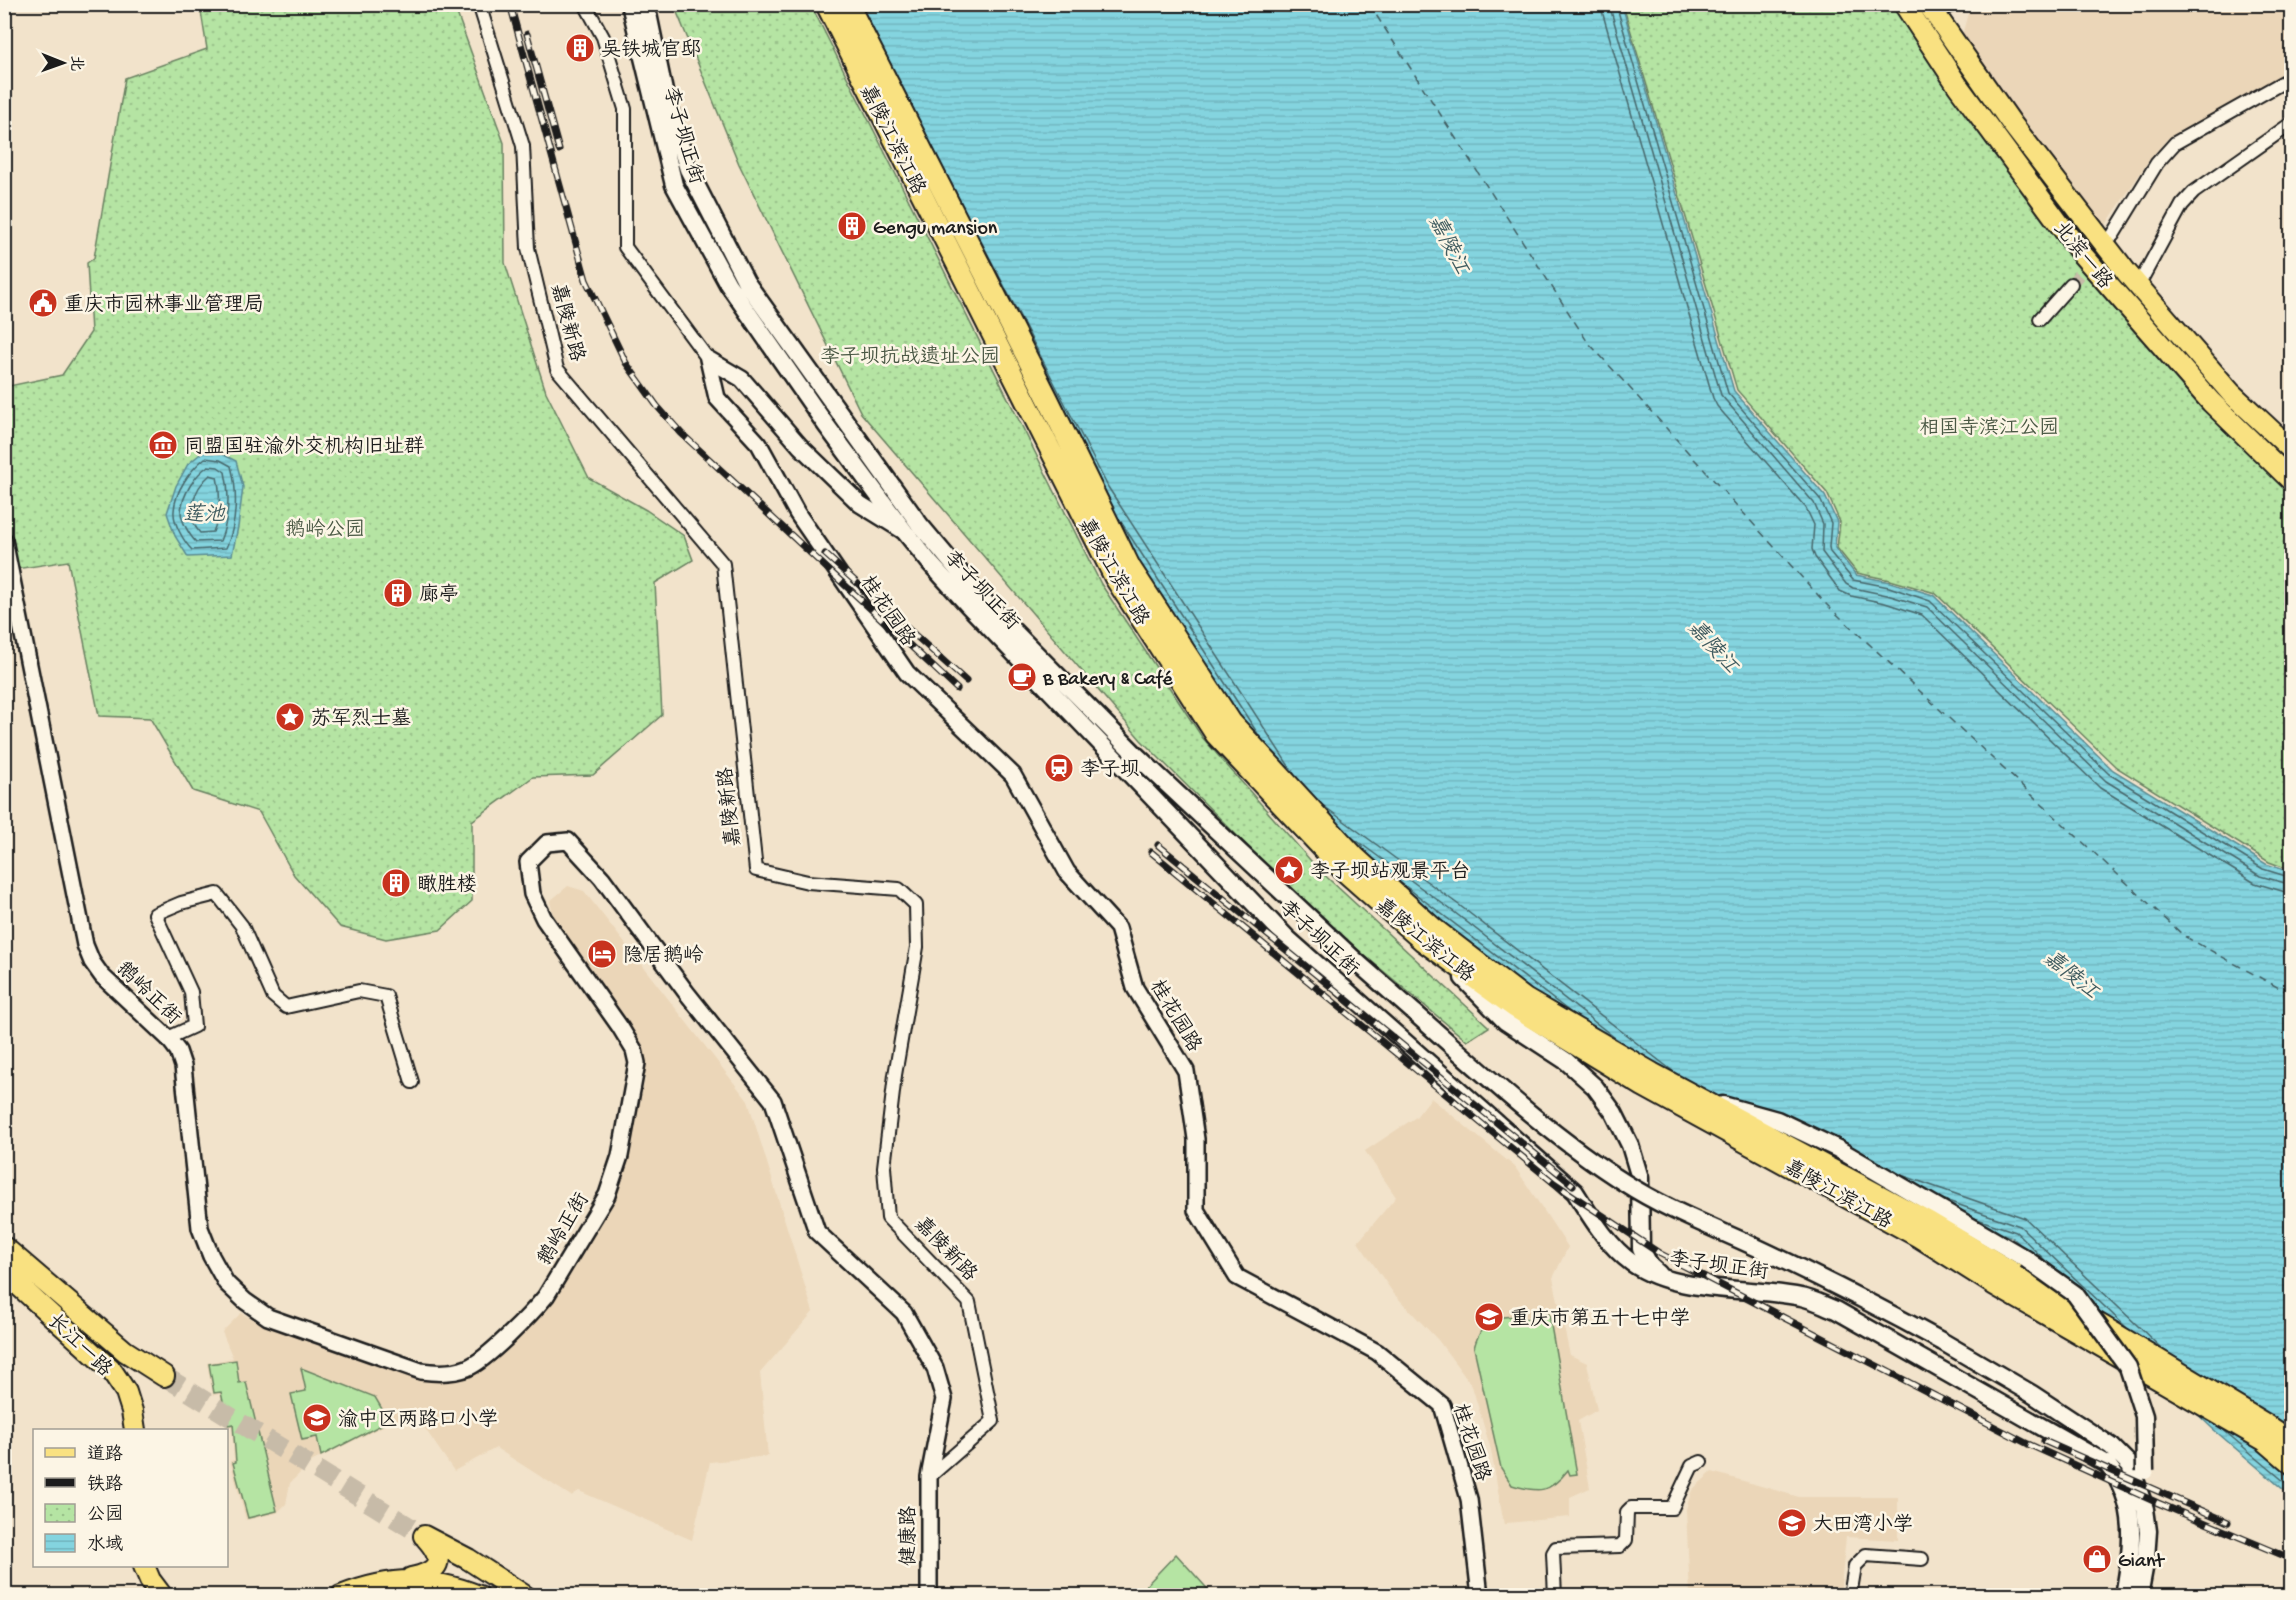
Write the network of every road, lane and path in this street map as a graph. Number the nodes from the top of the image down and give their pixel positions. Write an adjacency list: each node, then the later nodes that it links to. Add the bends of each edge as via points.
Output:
1 (479, 4): 32 (street, 嘉陵新路, via 523,146 528,248 557,369 723,564 756,870 808,882 899,889 916,905 917,947 884,1167 888,1218 969,1302 993,1421)
2 (585, 4): 15 (street, via 603,38 625,109 625,247)
3 (630, 4): 18 (main road, 李子坝正街, via 674,185 728,284)
4 (646, 4): 33 (main road, 李子坝正街, bridge, via 665,96 688,169 746,282 920,525 984,601 1136,755 1358,963 1529,1112 1626,1184 1852,1292 2032,1394 2111,1446 2130,1465)
5 (826, 4): 20 (main road, 嘉陵江滨江路, via 1115,578 1216,735 1344,872)
6 (848, 4): 23 (main road, 嘉陵江滨江路, via 1130,567 1231,722 1356,858 1433,928 1525,999)
7 (1904, 4): 17 (main road, 北滨一路, via 1958,86 2080,252 2211,402)
8 (1937, 7): 13 (main road, 北滨一路, via 2012,124)
9 (2292, 74): 11 (street, via 2175,143 2157,163)
10 (2292, 123): 13 (street, via 2194,192 2182,205)
11 (2113, 235)
12 (2071, 284): 14 (street)
13 (2138, 286): 16 (main road, 北滨一路, via 2231,393)
14 (2040, 319)
15 (708, 359): 18 (street, via 742,379 800,446 860,504); 42 (street, 桂花园路, via 717,398 759,444 798,513 907,673 1014,775 1067,872 1118,928 1135,988 1186,1071 1196,1139 1196,1210 1236,1277 1377,1352 1442,1405 1469,1499)
16 (2292, 450)
17 (2292, 481)
18 (905, 532): 26 (main road, 李子坝正街, via 967,604 1288,939 1575,1192 1606,1239 1631,1262)
19 (4, 540): 21 (street, 鹅岭正街, via 85,945 102,976)
20 (1423, 941): 26 (main road, via 1505,1021 1566,1061 1595,1087 1614,1113 1640,1178 1641,1248 1650,1266); 31 (main road, 嘉陵江滨江路, bridge, via 1514,1007 1643,1086 1919,1237 2264,1440)
21 (168, 1038): 22 (street, via 194,1026 191,992 155,914 217,894 242,926 273,996 286,1007 359,991 386,996); 32 (street, 鹅岭正街, via 183,1066 200,1228 226,1282 268,1317 421,1371 437,1373 468,1368 479,1362 546,1296 607,1195 620,1155 638,1063 620,1027 544,919 532,894 528,862 547,843 568,841 602,878 773,1101 817,1232 904,1313 935,1368 944,1399)
22 (412, 1082)
23 (1704, 1100): 29 (main road, 嘉陵江滨江路, bridge, via 1929,1222); 33 (main road, bridge, via 1777,1120 1838,1149 2026,1259 2075,1294 2128,1367 2144,1416)
24 (4, 1247): 27 (main road, 长江一路, via 125,1351 164,1376 135,1372)
25 (4, 1272): 27 (main road, 长江一路, via 104,1363)
26 (1665, 1279): 45 (main road, 李子坝正街, via 1803,1297 1836,1310 2107,1464 2125,1496 2132,1525)
27 (126, 1392): 28 (main road, 长江一路)
28 (135, 1429)
29 (2292, 1442)
30 (1701, 1462): 43 (street, via 1692,1466 1672,1508 1630,1508 1626,1540 1620,1546 1556,1548)
31 (2292, 1464)
32 (929, 1477): 41 (street, 健康路)
33 (2148, 1531): 46 (main road, 李子坝正街)
34 (1922, 1559): 44 (street, via 1866,1555 1855,1566)
35 (144, 1567): 37 (main road)
36 (401, 1580): 38 (main road); 39 (main road, via 445,1584); 40 (main road, via 431,1572 436,1565 436,1550 424,1536)
37 (162, 1596)
38 (341, 1596)
39 (479, 1596)
40 (525, 1596)
41 (928, 1596)
42 (1479, 1596)
43 (1555, 1596)
44 (1850, 1596)
45 (2124, 1596)
46 (2139, 1596)

